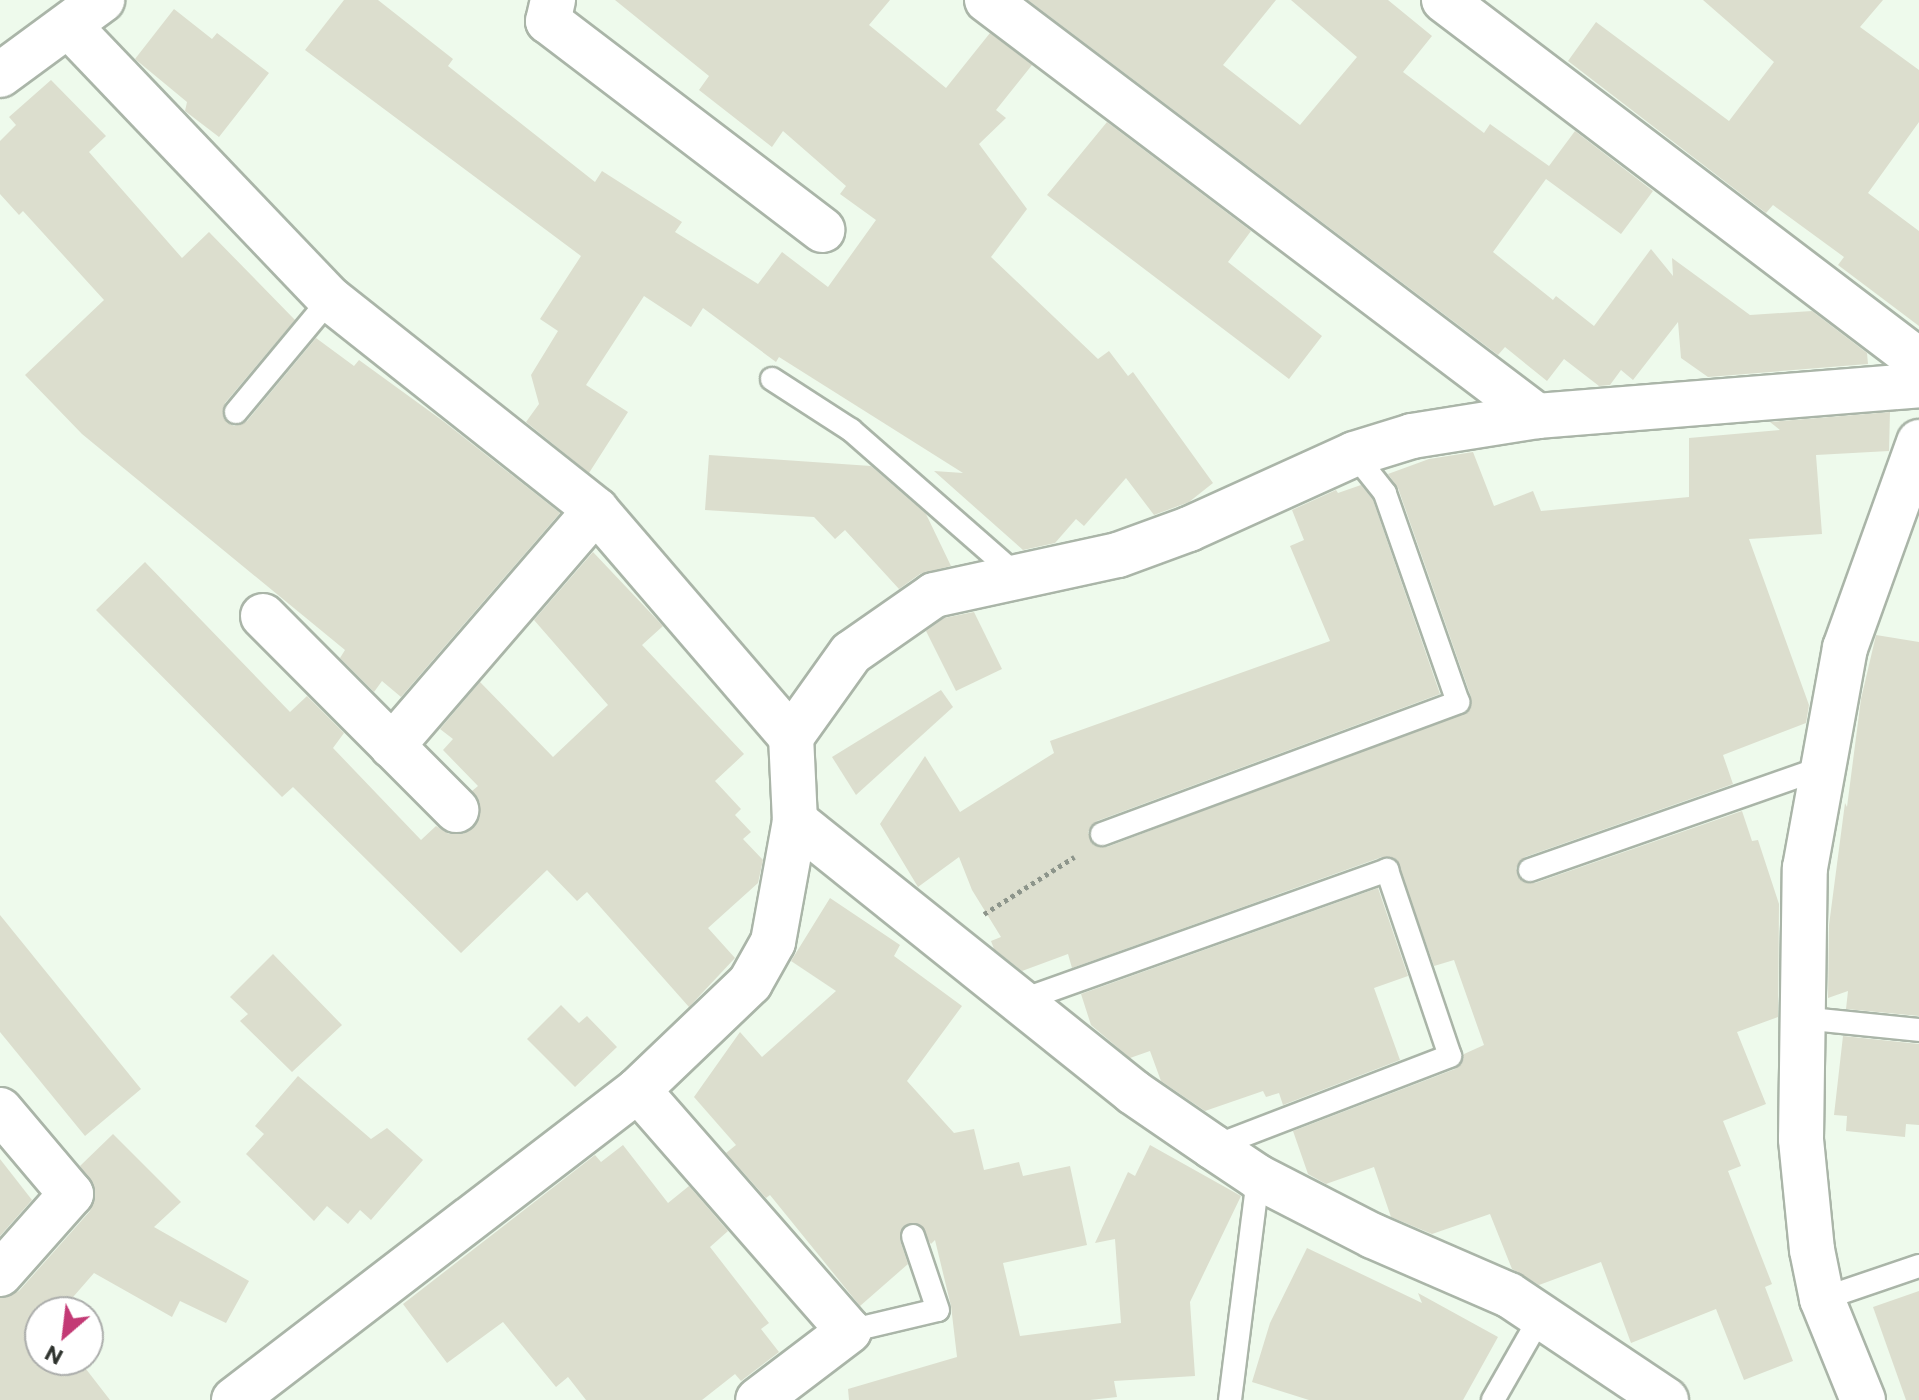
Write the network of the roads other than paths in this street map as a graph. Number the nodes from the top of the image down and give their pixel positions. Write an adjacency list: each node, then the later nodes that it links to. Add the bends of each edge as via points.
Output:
1 (553, 0): 6 (street, via 548,21)
2 (987, 0): 12 (street)
3 (1444, 0): 8 (street)
4 (86, 13): 5 (street); 7 (street)
5 (0, 75)
6 (822, 230)
7 (330, 299): 11 (lane); 15 (street)
8 (1919, 361)
9 (772, 379): 16 (lane, via 851,430)
10 (1919, 385): 12 (street)
11 (236, 412)
12 (1537, 416): 14 (street, via 1412,436)
13 (1919, 442): 20 (street, via 1845,648)
14 (1354, 454): 16 (street, via 1189,529 1118,555); 23 (lane, via 1385,493 1458,702)
15 (596, 510): 18 (street); 19 (street)
16 (1020, 578): 18 (street, via 934,595 922,603 851,653)
17 (263, 616): 19 (street)
18 (791, 737): 22 (street)
19 (392, 746): 21 (street)
20 (1821, 768): 24 (lane); 26 (street, via 1805,868)
21 (456, 810)
22 (795, 821): 25 (street); 28 (street, via 773,942 750,983)
23 (1102, 834)
24 (1530, 870)
25 (1020, 1001): 30 (street, via 1133,1092); 30 (lane, via 1387,870 1450,1056)
26 (1801, 1018): 27 (lane); 35 (street, via 1801,1139)
27 (1919, 1030)
28 (638, 1090): 37 (street); 38 (street)
29 (0, 1110): 34 (street, via 71,1194)
30 (1213, 1147): 31 (street)
31 (1258, 1177): 36 (street); 40 (lane)
32 (913, 1236): 37 (lane, via 938,1310)
33 (1919, 1266): 35 (lane)
34 (0, 1274)
35 (1822, 1299): 43 (street)
36 (1542, 1314): 41 (lane); 42 (street)
37 (849, 1331): 39 (street)
38 (251, 1395)
39 (758, 1400)
40 (1230, 1400)
41 (1493, 1400)
42 (1666, 1400)
43 (1863, 1400)

